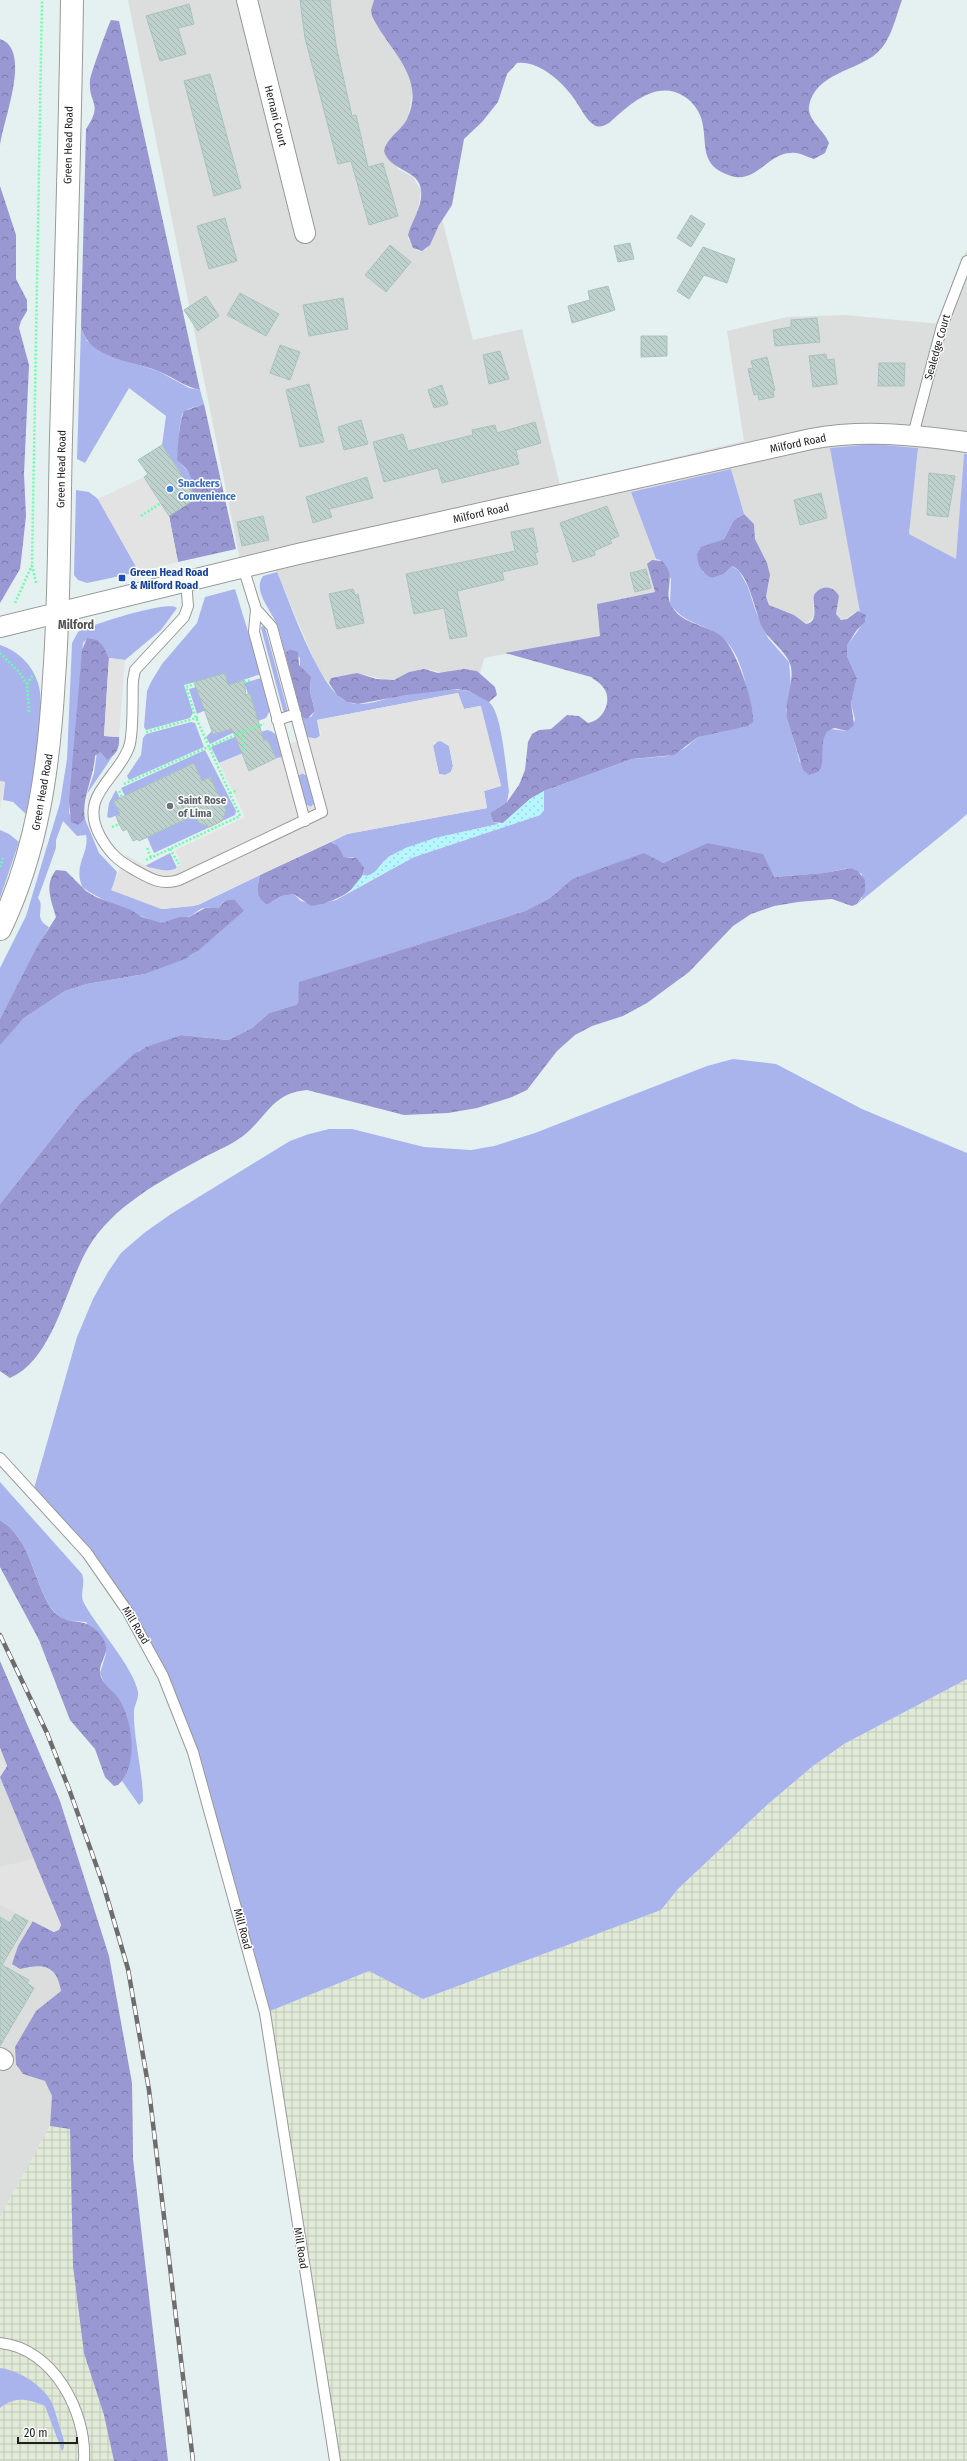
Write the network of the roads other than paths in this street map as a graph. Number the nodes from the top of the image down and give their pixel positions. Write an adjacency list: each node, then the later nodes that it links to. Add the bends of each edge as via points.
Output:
1 (72, 0): 10 (street, Green Head Road)
2 (247, 0): 3 (street, Hernani Court)
3 (305, 233)
4 (967, 261): 5 (lane, Sealedge Court, via 944,319)
5 (913, 435): 6 (street, Milford Road); 7 (street, Milford Road, via 858,433 811,440)
6 (967, 442)
7 (243, 567): 8 (street, Milford Road); 9 (lane)
8 (186, 581): 10 (street, Milford Road); 14 (lane, via 188,606 184,617 134,674 127,752 94,802 94,822 111,855 152,879 167,883 179,880)
9 (256, 610): 12 (lane, via 272,626); 13 (lane, via 254,632)
10 (59, 612): 11 (street, Milford Road); 15 (street, Green Head Road, via 49,754 40,809 30,850 10,909)
11 (2, 626)
12 (296, 714): 13 (lane); 14 (lane, via 322,812)
13 (277, 720): 14 (lane)
14 (305, 821)
15 (0, 929)
16 (0, 1458): 19 (lane, Mill Road, via 88,1553 128,1612 164,1676 193,1752 264,2013)
17 (0, 2343): 18 (lane, via 15,2344 36,2357 57,2377 72,2401 82,2427)
18 (84, 2461)
19 (335, 2461)

